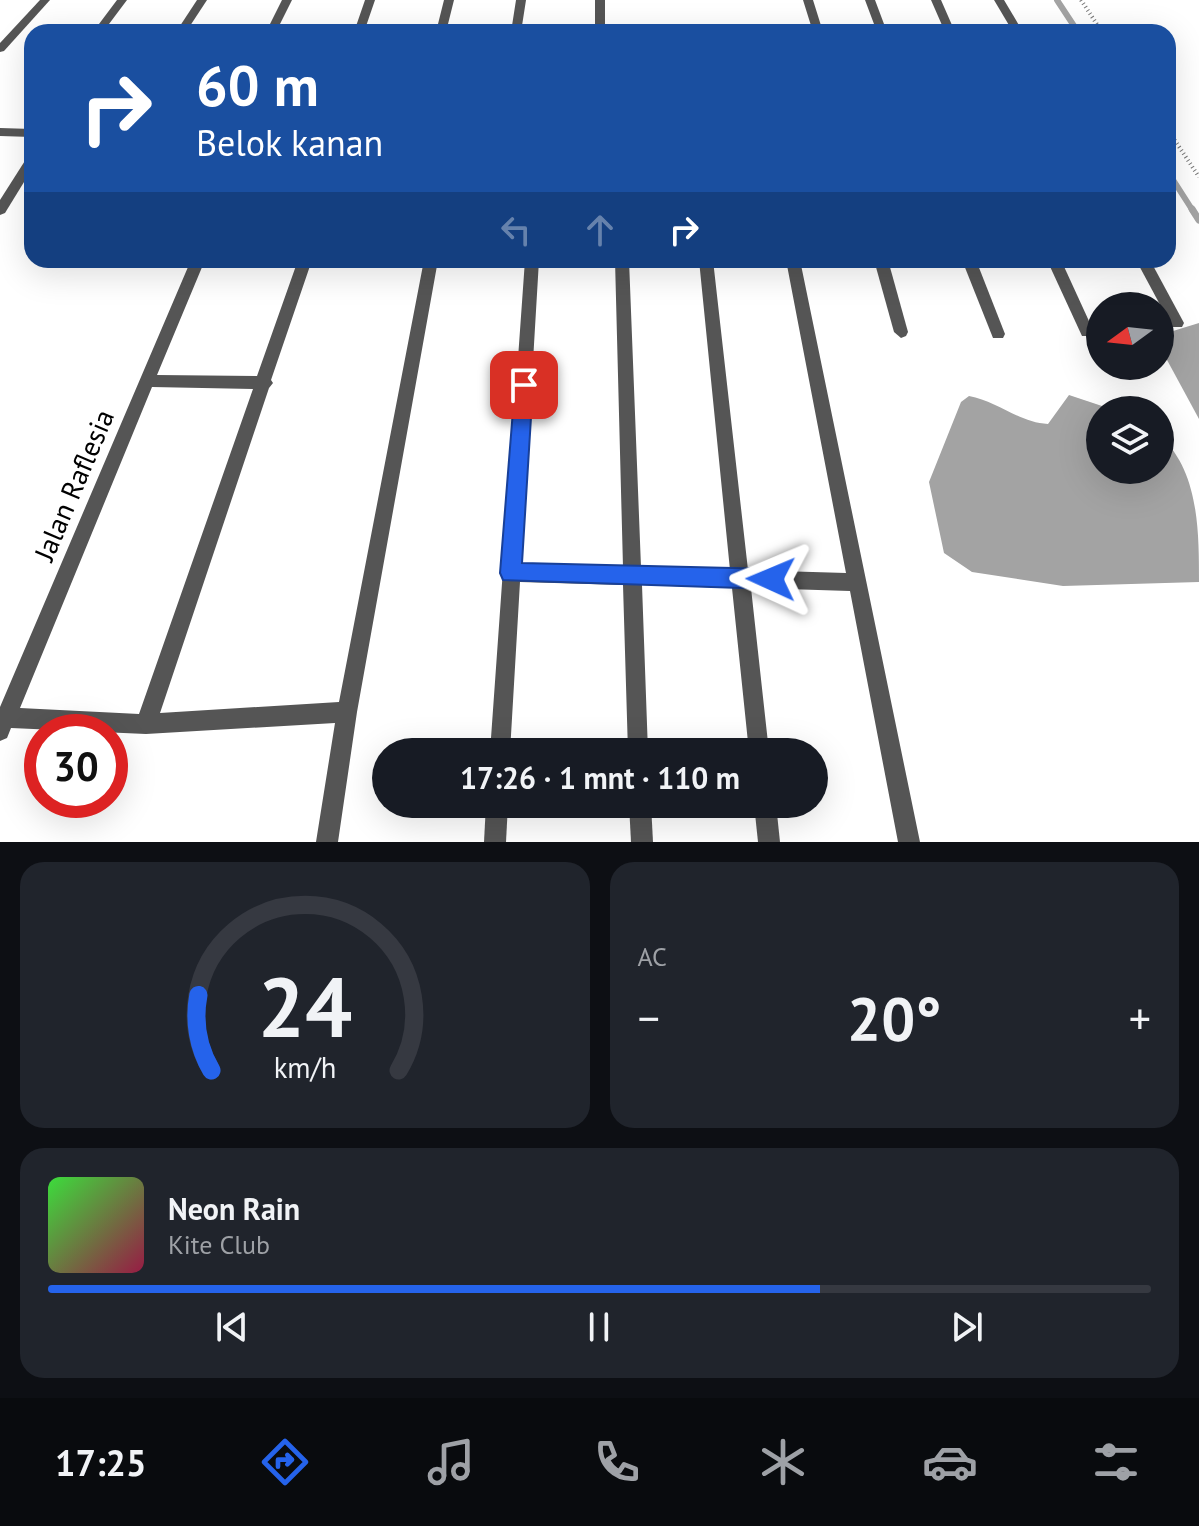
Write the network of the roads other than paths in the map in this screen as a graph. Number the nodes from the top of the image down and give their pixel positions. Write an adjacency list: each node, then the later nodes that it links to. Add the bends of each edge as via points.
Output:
1 (45, 0): 24 (street)
2 (122, 0): 13 (street)
3 (202, 0): 14 (street)
4 (287, 0): 15 (street)
5 (370, 0): 16 (street)
6 (449, 0): 17 (street)
7 (521, 0): 18 (street)
8 (600, 0): 19 (street)
9 (808, 0): 20 (street)
10 (870, 0): 21 (street)
11 (936, 0): 22 (street)
12 (999, 0): 23 (street)
13 (104, 24)
14 (186, 24)
15 (275, 24)
16 (362, 24)
17 (443, 24)
18 (517, 24)
19 (600, 24)
20 (816, 24)
21 (879, 24)
22 (946, 24)
23 (1013, 24)
24 (0, 49)
25 (0, 132): 26 (street)
26 (24, 133)
27 (24, 172): 28 (street)
28 (0, 210)
29 (194, 268): 44 (street, Jalan Raflesia)
30 (302, 268): 45 (street)
31 (430, 268): 50 (street)
32 (531, 268): 46 (street)
33 (622, 268): 47 (street)
34 (707, 268): 48 (street)
35 (795, 268): 49 (street)
36 (883, 268): 42 (street)
37 (972, 268): 43 (street)
38 (1058, 268): 41 (street)
39 (1147, 268): 40 (street)
40 (1177, 323)
41 (1086, 330)
42 (901, 332)
43 (998, 334)
44 (145, 381): 45 (street); 51 (street, Jalan Raflesia)
45 (265, 383): 52 (street)
46 (511, 573): 47 (street); 53 (street)
47 (630, 576): 48 (street); 54 (street)
48 (741, 578): 49 (street); 55 (street)
49 (859, 582): 63 (street)
50 (347, 712): 52 (street); 59 (street)
51 (3, 724): 52 (street)
52 (146, 724)
53 (501, 738)
54 (637, 738)
55 (758, 738)
56 (496, 818): 60 (street)
57 (641, 818): 61 (street)
58 (766, 818): 62 (street)
59 (327, 842)
60 (495, 842)
61 (642, 842)
62 (769, 842)
63 (909, 842)

